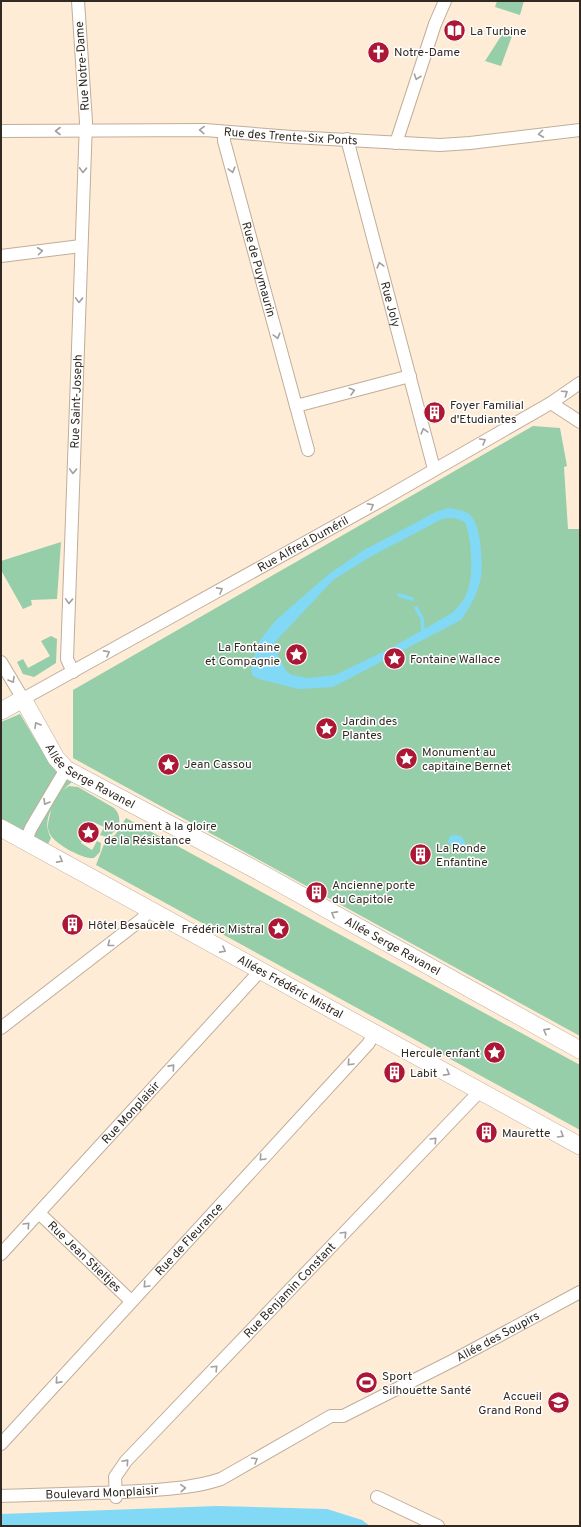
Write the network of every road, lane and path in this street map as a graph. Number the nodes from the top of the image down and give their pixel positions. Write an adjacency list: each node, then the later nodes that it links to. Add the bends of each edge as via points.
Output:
1 (78, 1): 5 (street, Rue Notre-Dame)
2 (445, 1): 8 (street, one-way to 8)
3 (580, 130): 8 (street, Rue des Trente-Six Ponts, one-way to 8, via 470,143)
4 (1, 131): 5 (street, Rue des Trente-Six Ponts, one-way to 4)
5 (85, 131): 6 (street, Rue des Trente-Six Ponts, one-way to 5); 9 (street, Rue Saint-Joseph, one-way to 9)
6 (224, 132): 7 (street, Rue des Trente-Six Ponts); 14 (street, Rue de Puymaurin, one-way to 14, via 224,141)
7 (347, 139): 8 (street, Rue des Trente-Six Ponts); 11 (street, Rue Joly, one-way to 7)
8 (396, 143)
9 (81, 246): 10 (street, one-way to 9); 19 (street, Rue Saint-Joseph, one-way to 19, via 67,659)
10 (1, 256)
11 (410, 376): 14 (street, one-way to 11); 17 (street, Rue Joly, one-way to 11)
12 (580, 383): 13 (street, Rue Alfred Duméril, one-way to 12)
13 (551, 403): 15 (street); 17 (street, Rue Alfred Duméril, one-way to 13)
14 (296, 406): 16 (street, Rue de Puymaurin)
15 (580, 422)
16 (308, 450)
17 (434, 469): 19 (street, Rue Alfred Duméril, one-way to 17)
18 (1, 662): 20 (street, one-way to 20)
19 (72, 672): 20 (street, Rue Alfred Duméril)
20 (23, 699): 21 (main road); 22 (main road, Allée Serge Ravanel, one-way to 20, via 56,758)
21 (1, 711)
22 (66, 769): 24 (street, one-way to 24, via 31,828); 29 (main road, Allée Serge Ravanel, one-way to 22, via 254,869)
23 (1, 828): 24 (main road, Allées Frédéric Mistral)
24 (26, 842): 25 (main road, Allées Frédéric Mistral, one-way to 25)
25 (149, 909): 26 (main road, Allées Frédéric Mistral, one-way to 26); 27 (street, one-way to 27, via 142,919)
26 (260, 970): 28 (main road, Allées Frédéric Mistral); 32 (street, Rue Monplaisir, one-way to 26)
27 (1, 1028)
28 (375, 1033): 30 (main road, Allées Frédéric Mistral, one-way to 30); 35 (street, Rue de Fleurance, one-way to 35, via 368,1044)
29 (580, 1050)
30 (480, 1091): 31 (main road, Allées Frédéric Mistral, one-way to 31); 38 (street, Rue Benjamin Constant, one-way to 30, via 115,1477 126,1461)
31 (580, 1146)
32 (39, 1213): 33 (street, Rue Monplaisir, one-way to 32); 35 (street, Rue Jean Stieltjes)
33 (1, 1254)
34 (580, 1292): 37 (street, Allée des Soupirs, one-way to 34, via 220,1479 331,1416 343,1416)
35 (131, 1301): 36 (street, Rue de Fleurance, one-way to 36)
36 (1, 1444)
37 (202, 1486): 38 (street, Boulevard Monplaisir, one-way to 37)
38 (116, 1495): 39 (street, Boulevard Monplaisir)
39 (1, 1496)
40 (377, 1497): 41 (street)
41 (438, 1526)

